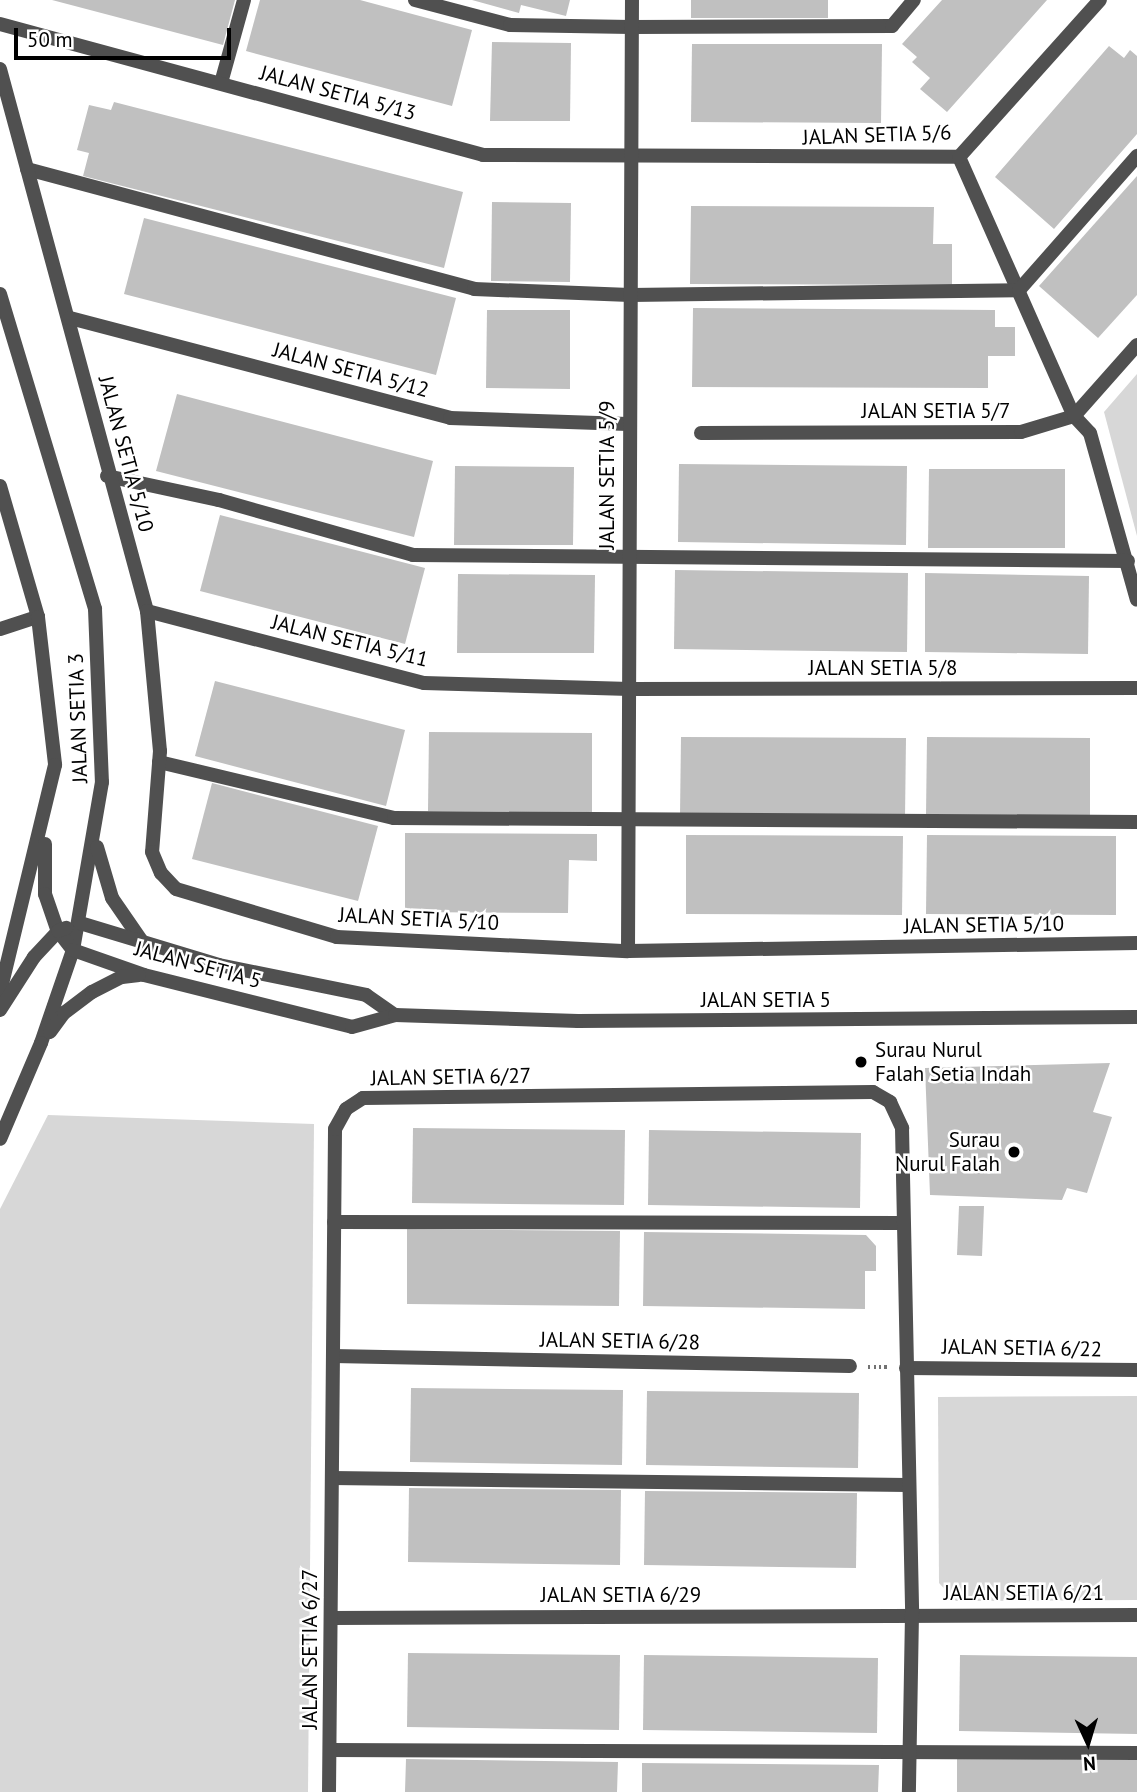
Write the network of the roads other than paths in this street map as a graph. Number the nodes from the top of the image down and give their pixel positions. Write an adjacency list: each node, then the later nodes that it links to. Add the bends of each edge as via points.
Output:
1 (244, 0): 9 (street)
2 (415, 0): 7 (street, via 510,25)
3 (632, 0): 7 (street, JALAN SETIA 5/9)
4 (914, 0): 7 (street, via 892,26)
5 (1100, 0): 11 (street, JALAN SETIA 5/6)
6 (0, 24): 9 (street, JALAN SETIA 5/13)
7 (631, 27): 12 (street, JALAN SETIA 5/9)
8 (0, 69): 13 (street, JALAN SETIA 5/10)
9 (221, 83): 12 (street, JALAN SETIA 5/13, via 483,155)
10 (1137, 156): 14 (street)
11 (959, 157): 12 (street, JALAN SETIA 5/6); 14 (street)
12 (630, 159): 16 (street, JALAN SETIA 5/9)
13 (27, 169): 16 (street, via 474,289); 17 (street, JALAN SETIA 5/10)
14 (1019, 290): 16 (street); 19 (street)
15 (0, 294): 36 (street, JALAN SETIA 3, via 95,609 102,782)
16 (629, 295): 20 (street, JALAN SETIA 5/9)
17 (70, 318): 20 (street, JALAN SETIA 5/12, via 450,418); 22 (street, JALAN SETIA 5/10)
18 (1137, 345): 19 (street)
19 (1074, 416): 21 (street, JALAN SETIA 5/7, via 1021,432); 25 (street, via 1090,433)
20 (628, 424): 24 (street, JALAN SETIA 5/9)
21 (701, 433)
22 (107, 476): 24 (street, via 219,500 413,555); 27 (street, JALAN SETIA 5/10)
23 (0, 486): 28 (street, JALAN SETIA 3)
24 (627, 554): 25 (street); 31 (street, JALAN SETIA 5/9)
25 (1128, 561): 26 (street)
26 (1137, 600)
27 (147, 611): 31 (street, JALAN SETIA 5/11, via 424,683); 32 (street, JALAN SETIA 5/10)
28 (38, 617): 29 (street); 33 (street, JALAN SETIA 3, via 55,765)
29 (0, 629)
30 (1137, 688): 31 (street, JALAN SETIA 5/8)
31 (630, 690): 34 (street, JALAN SETIA 5/9)
32 (159, 762): 34 (street, via 394,818); 42 (street, JALAN SETIA 5/10, via 152,852 161,873 176,889 337,937)
33 (48, 809): 38 (street, via 45,894); 44 (street, JALAN SETIA 3)
34 (629, 822): 35 (street); 42 (street, JALAN SETIA 5/9)
35 (1137, 822)
36 (95, 835): 37 (street, JALAN SETIA 3); 39 (street, via 112,898)
37 (80, 923): 38 (street); 39 (street, JALAN SETIA 5); 41 (street, JALAN SETIA 3)
38 (58, 931): 41 (street); 45 (street)
39 (143, 943): 46 (street, JALAN SETIA 5, via 219,965 366,995)
40 (1137, 943): 42 (street, JALAN SETIA 5/10)
41 (73, 950): 43 (street, JALAN SETIA 5); 48 (street, JALAN SETIA 3)
42 (628, 951)
43 (144, 975): 46 (street, JALAN SETIA 5, via 352,1027); 48 (street, via 122,977 92,992 64,1013)
44 (0, 992)
45 (0, 1010)
46 (395, 1015): 47 (street, JALAN SETIA 5, via 578,1021)
47 (1137, 1017)
48 (41, 1043): 49 (street, JALAN SETIA 3)
49 (0, 1139)
50 (334, 1222): 51 (street); 51 (street, JALAN SETIA 6/27, via 335,1129 346,1109 363,1098 873,1092 890,1102 902,1128); 52 (street, JALAN SETIA 6/27)
51 (903, 1223): 54 (street, JALAN SETIA 6/27)
52 (333, 1356): 53 (street, JALAN SETIA 6/28); 56 (street, JALAN SETIA 6/27)
53 (850, 1366)
54 (906, 1368): 55 (street, JALAN SETIA 6/22); 57 (street, JALAN SETIA 6/27)
55 (1137, 1370)
56 (332, 1478): 57 (street); 60 (street, JALAN SETIA 6/27)
57 (908, 1485): 58 (street, JALAN SETIA 6/27)
58 (912, 1614): 59 (street, JALAN SETIA 6/21); 60 (street, JALAN SETIA 6/29); 62 (street, JALAN SETIA 6/27)
59 (1137, 1615)
60 (331, 1618): 61 (street, JALAN SETIA 6/27)
61 (330, 1750): 62 (street); 64 (street, JALAN SETIA 6/27)
62 (910, 1752): 63 (street); 65 (street, JALAN SETIA 6/27)
63 (1137, 1753)
64 (329, 1792)
65 (909, 1792)

